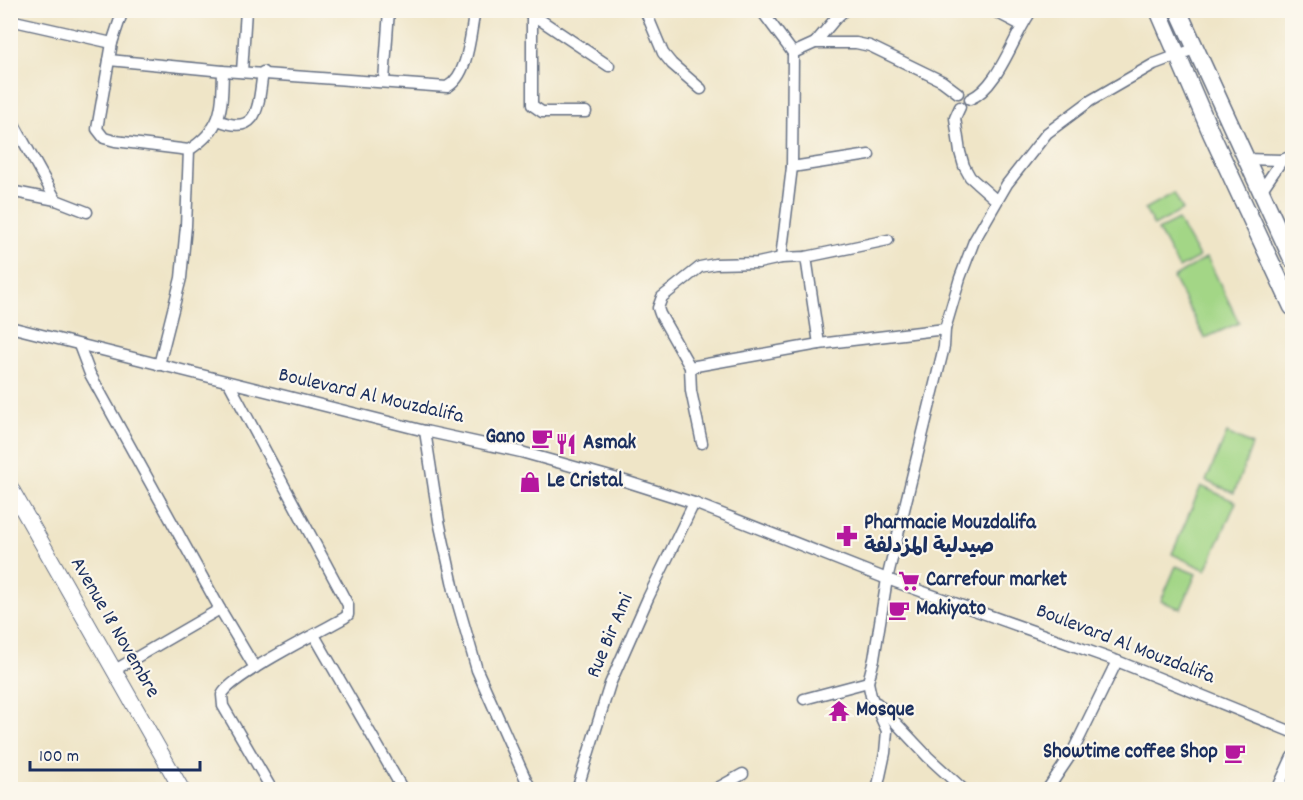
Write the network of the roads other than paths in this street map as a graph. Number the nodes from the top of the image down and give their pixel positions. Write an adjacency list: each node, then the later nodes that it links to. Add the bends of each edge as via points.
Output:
1 (123, 10): 15 (street)
2 (246, 10): 23 (street)
3 (389, 10): 25 (street)
4 (475, 10): 25 (street, via 462,72 455,82 447,87)
5 (645, 10): 26 (street, via 663,53)
6 (761, 10): 18 (street)
7 (844, 10): 16 (street)
8 (992, 10): 14 (street)
9 (1032, 10): 14 (street)
10 (1158, 10): 19 (main road)
11 (1178, 10): 17 (main road)
12 (529, 12): 21 (street); 30 (street, via 532,105 542,112)
13 (10, 20): 15 (street)
14 (1021, 25): 28 (street, via 991,81)
15 (112, 43): 20 (street)
16 (815, 43): 18 (street); 27 (street, via 870,46 942,81)
17 (1194, 49): 19 (street); 36 (main road)
18 (793, 53): 37 (street)
19 (1178, 56): 41 (street, via 1154,64 1090,101 1047,133); 47 (main road)
20 (109, 60): 22 (street); 33 (street, via 99,134 115,141)
21 (609, 66)
22 (223, 71): 23 (street); 32 (street)
23 (242, 72): 24 (street)
24 (263, 72): 25 (street); 32 (street, via 256,114 249,123 230,126)
25 (384, 81)
26 (701, 89)
27 (958, 93): 28 (street, via 966,93); 29 (street, via 955,100)
28 (970, 99): 29 (street, via 967,106)
29 (960, 107): 41 (street, via 955,118 964,166)
30 (586, 112)
31 (10, 117): 40 (street)
32 (218, 120): 33 (street, via 202,141)
33 (189, 150): 52 (street, via 181,278)
34 (869, 155): 37 (street)
35 (1287, 158): 36 (street); 39 (street)
36 (1246, 159): 39 (main road)
37 (792, 167): 45 (street)
38 (10, 191): 40 (street)
39 (1261, 191): 46 (main road)
40 (56, 200): 42 (street)
41 (996, 200): 49 (street, via 974,241)
42 (87, 212)
43 (888, 240): 44 (street)
44 (806, 257): 45 (street); 50 (street)
45 (781, 258): 53 (street, via 700,267 662,297 660,314)
46 (1293, 259)
47 (1293, 308)
48 (10, 327): 51 (street, Boulevard Al Mouzdalifa)
49 (945, 329): 50 (street); 59 (street, via 944,347)
50 (819, 344): 53 (street)
51 (79, 345): 52 (street, Boulevard Al Mouzdalifa); 60 (street, via 90,374)
52 (159, 365): 54 (street, Boulevard Al Mouzdalifa)
53 (690, 367): 56 (street)
54 (229, 383): 55 (street, Boulevard Al Mouzdalifa); 61 (street, via 348,605 348,615)
55 (424, 431): 58 (street, Boulevard Al Mouzdalifa, via 521,452); 74 (street, via 454,590 477,670)
56 (702, 443)
57 (10, 486): 64 (street, Avenue 18 Novembre)
58 (694, 503): 59 (street, Boulevard Al Mouzdalifa); 75 (street, Rue Bir Ami, via 610,684)
59 (887, 579): 62 (street, Boulevard Al Mouzdalifa); 65 (street)
60 (220, 609): 63 (street); 64 (street)
61 (314, 635): 63 (street); 73 (street)
62 (1117, 661): 68 (street, Boulevard Al Mouzdalifa); 79 (street, via 1071,753)
63 (255, 668): 72 (street, via 224,690 221,699)
64 (113, 670): 71 (street, Avenue 18 Novembre)
65 (868, 682): 66 (street); 67 (street)
66 (871, 696): 77 (street, via 887,731); 78 (street)
67 (804, 699)
68 (1293, 732)
69 (1293, 757): 80 (street)
70 (743, 774): 76 (street)
71 (182, 789)
72 (272, 789)
73 (403, 789)
74 (532, 789)
75 (577, 789)
76 (714, 789)
77 (877, 789)
78 (964, 789)
79 (1047, 789)
80 (1277, 789)

